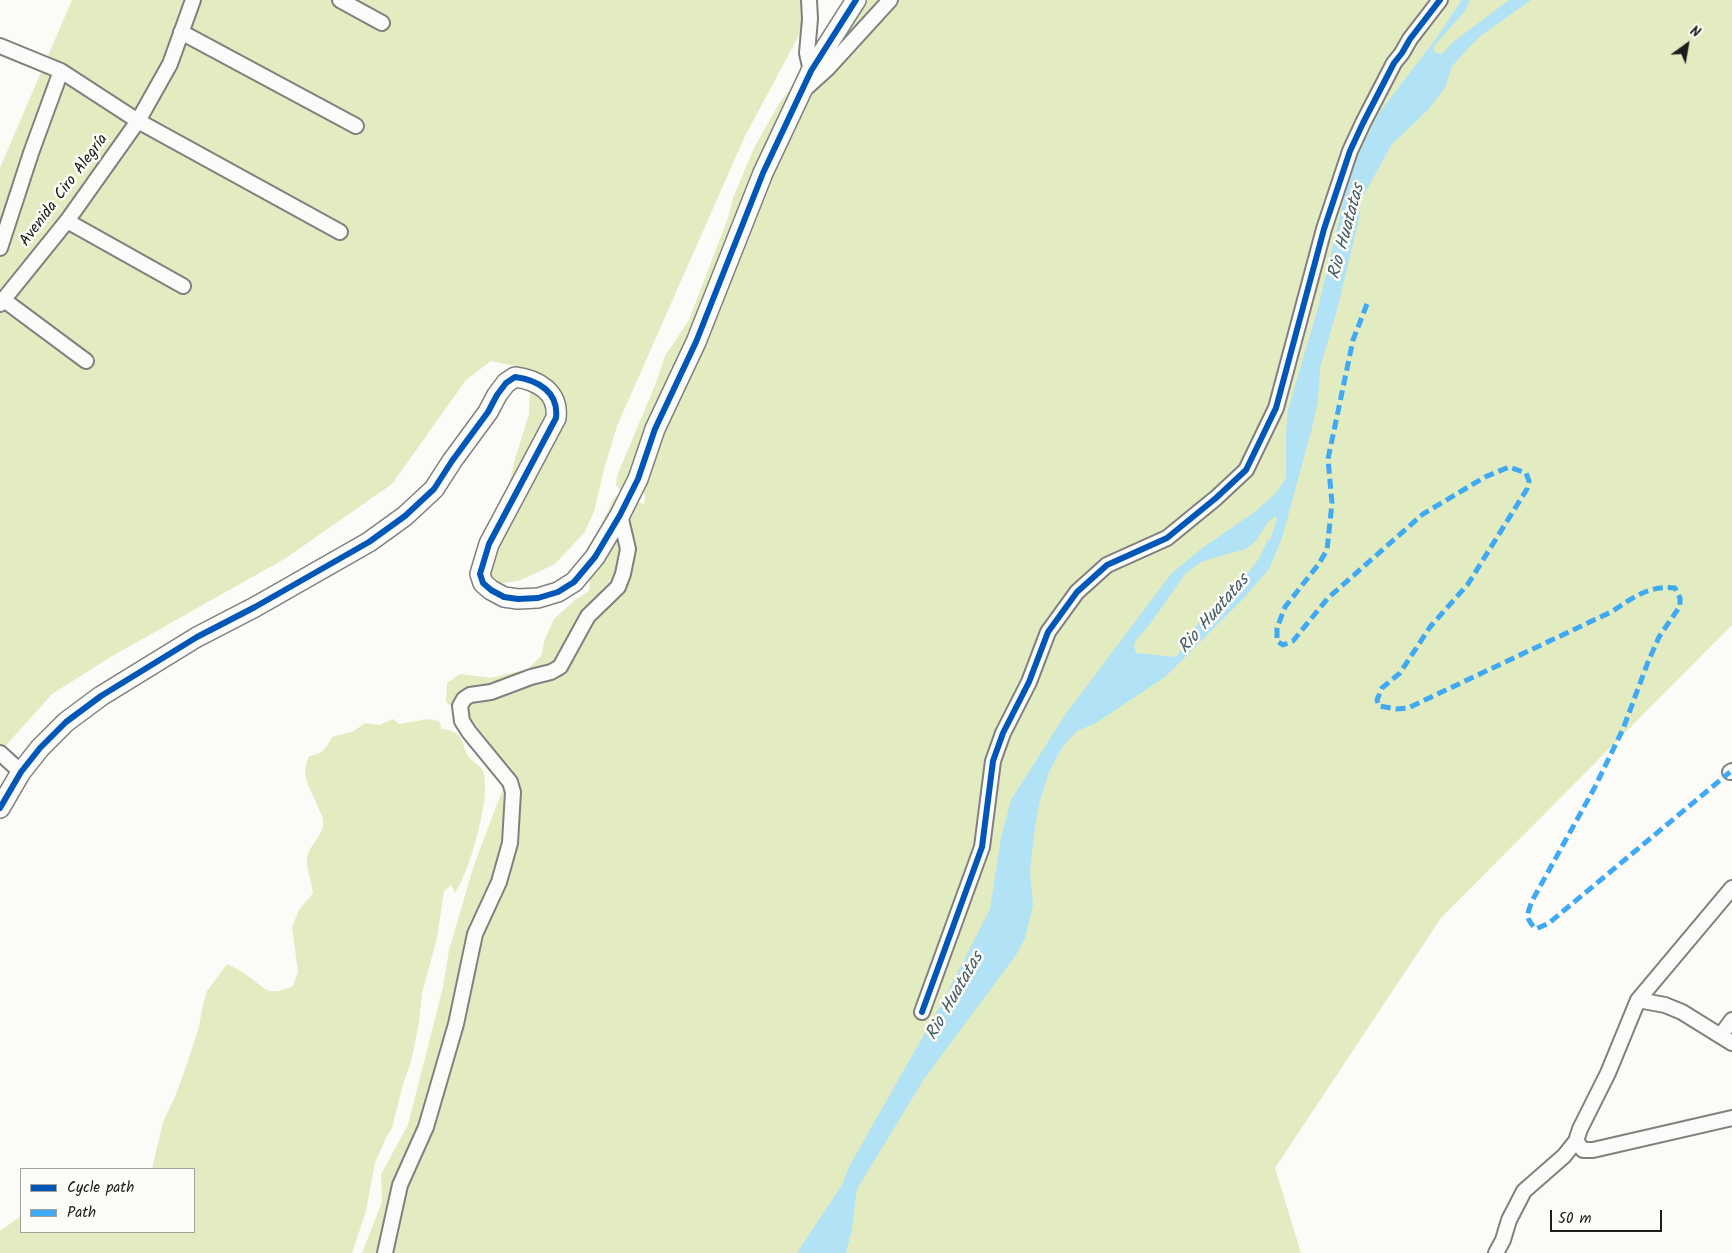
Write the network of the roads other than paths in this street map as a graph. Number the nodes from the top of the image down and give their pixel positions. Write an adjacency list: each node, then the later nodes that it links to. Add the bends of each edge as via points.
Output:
1 (192, 0): 8 (street, Avenida Ciro Alegría)
2 (340, 0): 7 (street)
3 (809, 0): 11 (street, via 807,53)
4 (856, 0): 11 (street)
5 (890, 0): 12 (street)
6 (1440, 0): 27 (street, via 1394,63 1350,150 1324,229 1276,408 1246,470 1167,538 1107,565 1076,592 1048,632 993,761 982,847)
7 (382, 23)
8 (181, 32): 13 (street, Avenida Ciro Alegría, via 170,64); 14 (street)
9 (0, 46): 10 (street)
10 (61, 71): 13 (street); 17 (street)
11 (811, 71): 12 (street)
12 (801, 93): 21 (street)
13 (138, 121): 15 (street, Avenida Ciro Alegría); 16 (street)
14 (356, 126)
15 (67, 221): 18 (street); 19 (street, Avenida Ciro Alegría)
16 (340, 232)
17 (0, 248)
18 (184, 286)
19 (2, 302): 20 (street)
20 (86, 361)
21 (620, 515): 23 (street, via 595,557 574,582 558,592 518,599 504,596 483,583 480,574 489,544 556,418 554,398 530,379 515,377 497,395 434,489 405,516 369,542 198,637 101,696 66,722); 32 (street, via 628,549 618,587 588,616 560,667 491,692 470,695 460,706 468,732 510,782 513,792 510,843 499,882 474,934 456,1024 426,1127 400,1185)
22 (0, 753): 23 (street)
23 (21, 772): 24 (street)
24 (0, 808)
25 (1732, 888): 26 (street)
26 (1638, 1000): 29 (street, via 1666,1005 1682,1012); 31 (street)
27 (922, 1012)
28 (1732, 1020): 29 (street)
29 (1726, 1039)
30 (1732, 1118): 31 (street, via 1593,1150 1583,1150)
31 (1576, 1141): 33 (street, via 1524,1191)
32 (385, 1253)
33 (1496, 1253)

